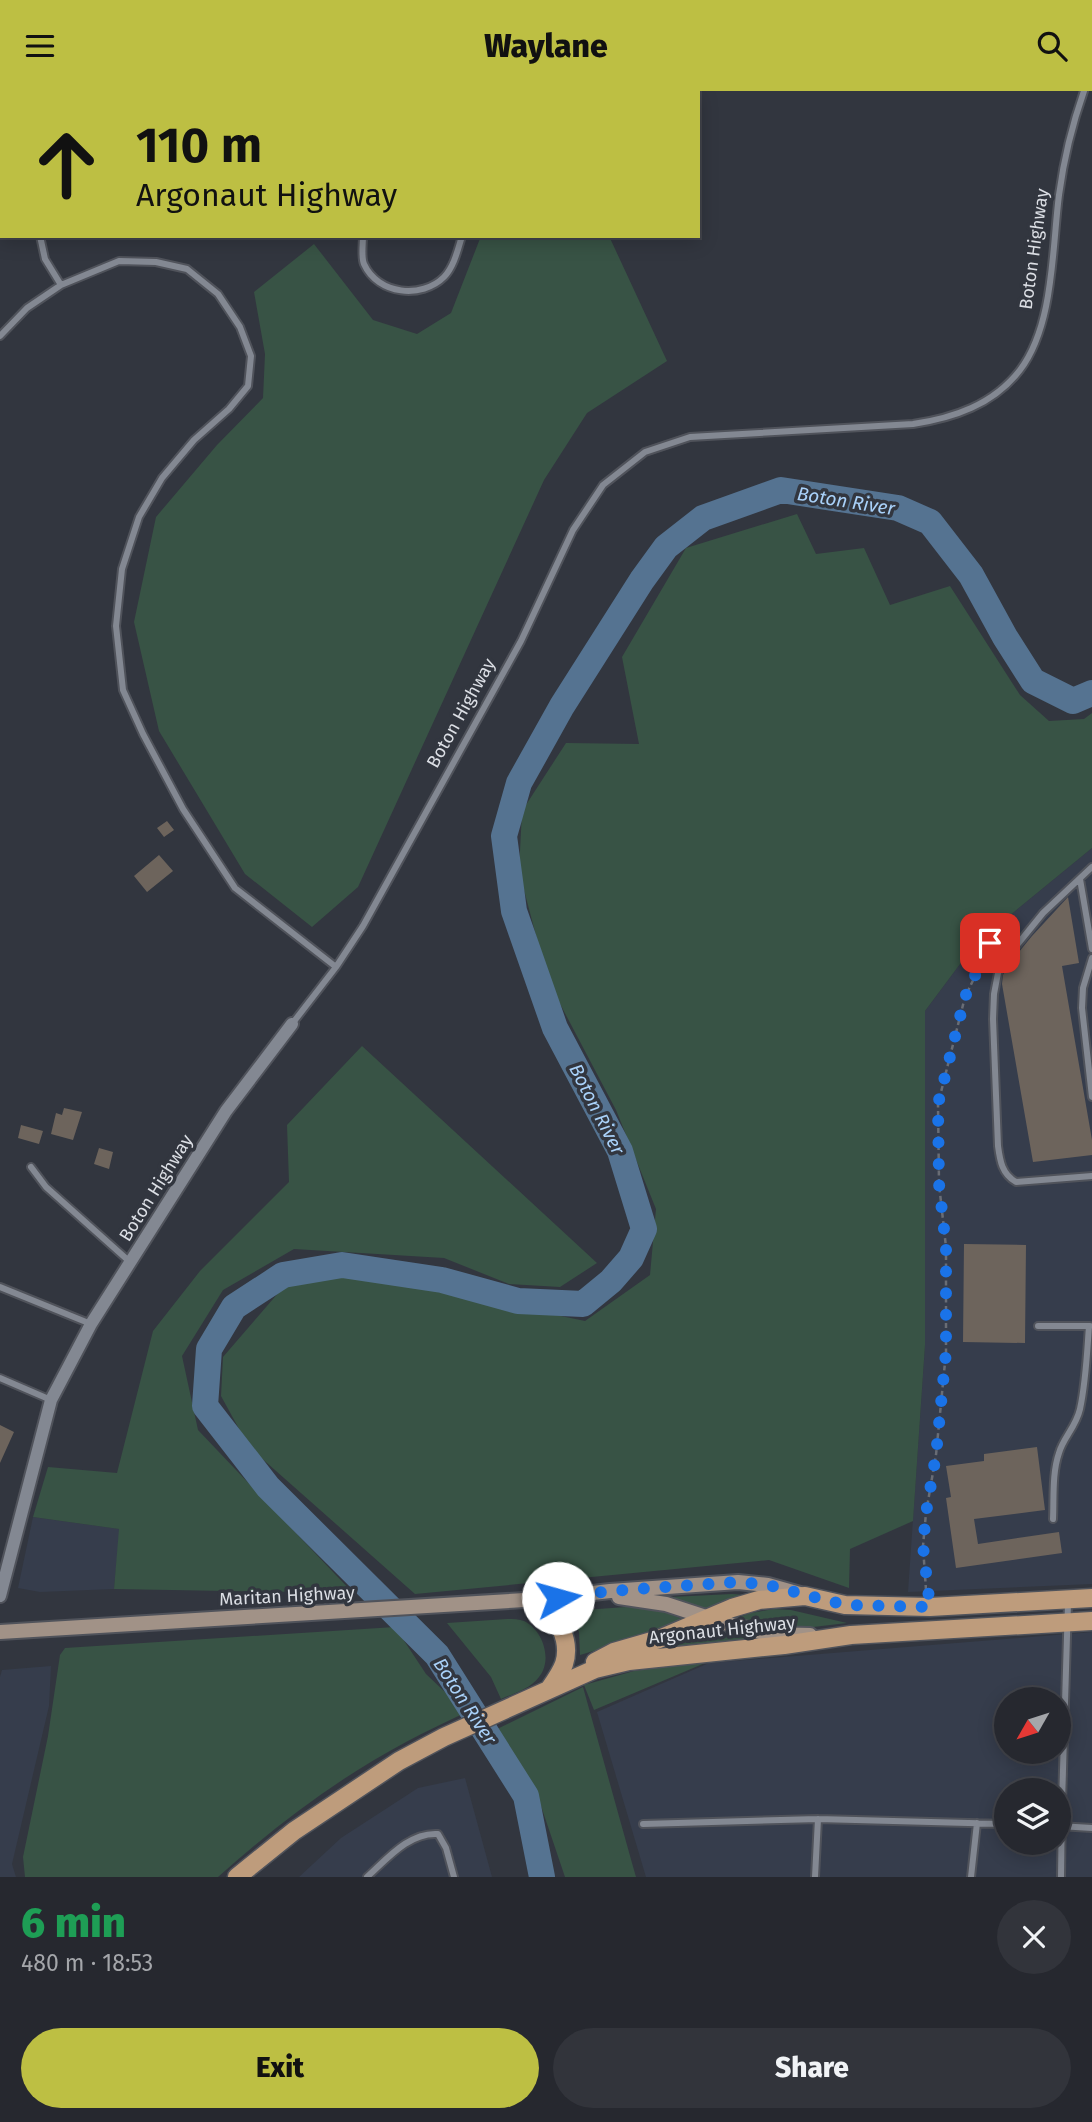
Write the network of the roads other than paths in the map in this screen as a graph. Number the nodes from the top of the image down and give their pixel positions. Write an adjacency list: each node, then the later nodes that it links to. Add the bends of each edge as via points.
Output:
1 (1084, 91): 11 (lane, Boton Highway, via 1065,155 1046,305 1020,370 985,401 943,419 690,437 645,452 603,485 573,530 521,641)
2 (40, 238): 5 (lane, via 45,259)
3 (363, 238): 4 (lane, via 363,262 375,278 393,289 412,292 430,289 446,275)
4 (462, 238)
5 (61, 285): 6 (lane, via 27,308); 11 (lane, via 119,261 187,269 218,294 240,327 251,356 248,386 162,478 139,517 122,569 116,626 123,690 183,809 235,888)
6 (0, 336)
7 (1092, 867): 8 (lane)
8 (1080, 879): 9 (lane); 15 (lane, via 1043,913 998,973 993,1019 998,1146 1007,1177 1016,1182)
9 (1092, 950)
10 (1092, 958): 13 (lane, via 1082,1008)
11 (336, 967): 12 (lane, Boton Highway)
12 (292, 1024): 16 (street, Boton Highway, via 226,1111)
13 (1092, 1097)
14 (31, 1167): 16 (lane, via 46,1187)
15 (1092, 1176)
16 (130, 1262): 18 (street, Boton Highway)
17 (0, 1287): 18 (lane)
18 (91, 1324): 22 (street, Boton Highway)
19 (1038, 1326): 20 (lane)
20 (1090, 1326): 23 (lane, via 1080,1412 1055,1468)
21 (0, 1378): 22 (lane)
22 (51, 1400): 25 (street, Boton Highway)
23 (1053, 1519)
24 (805, 1595): 26 (main road, Maritan Highway, via 738,1582); 29 (main road, Argonaut Highway, via 845,1605 930,1607); 30 (main road, Argonaut Highway, via 759,1599)
25 (0, 1596)
26 (575, 1596): 28 (main road, Maritan Highway); 30 (main road, Maritan Highway, via 639,1599)
27 (1092, 1598): 29 (main road, Argonaut Highway)
28 (541, 1599): 33 (main road, Maritan Highway); 36 (main road, via 559,1623 565,1645 564,1664)
29 (1068, 1599): 32 (lane)
30 (710, 1618): 34 (main road, Maritan Highway, via 768,1634); 35 (main road, Argonaut Highway, via 614,1652)
31 (1092, 1621): 32 (main road, Argonaut Highway)
32 (1068, 1622): 34 (main road, Argonaut Highway); 37 (lane)
33 (0, 1632)
34 (851, 1635): 35 (main road, Argonaut Highway, via 629,1661)
35 (569, 1680): 36 (main road, Argonaut Highway)
36 (551, 1688): 45 (main road, Argonaut Highway, via 399,1761 293,1831)
37 (1062, 1778)
38 (818, 1819): 39 (lane); 40 (lane); 48 (lane)
39 (977, 1823): 41 (lane); 49 (lane)
40 (643, 1824)
41 (994, 1824)
42 (1071, 1827): 43 (lane)
43 (1092, 1828)
44 (1061, 1855): 50 (lane)
45 (237, 1877)
46 (367, 1877): 47 (lane, via 403,1845 427,1833 439,1834)
47 (454, 1877)
48 (816, 1877)
49 (971, 1877)
50 (1062, 1877)

